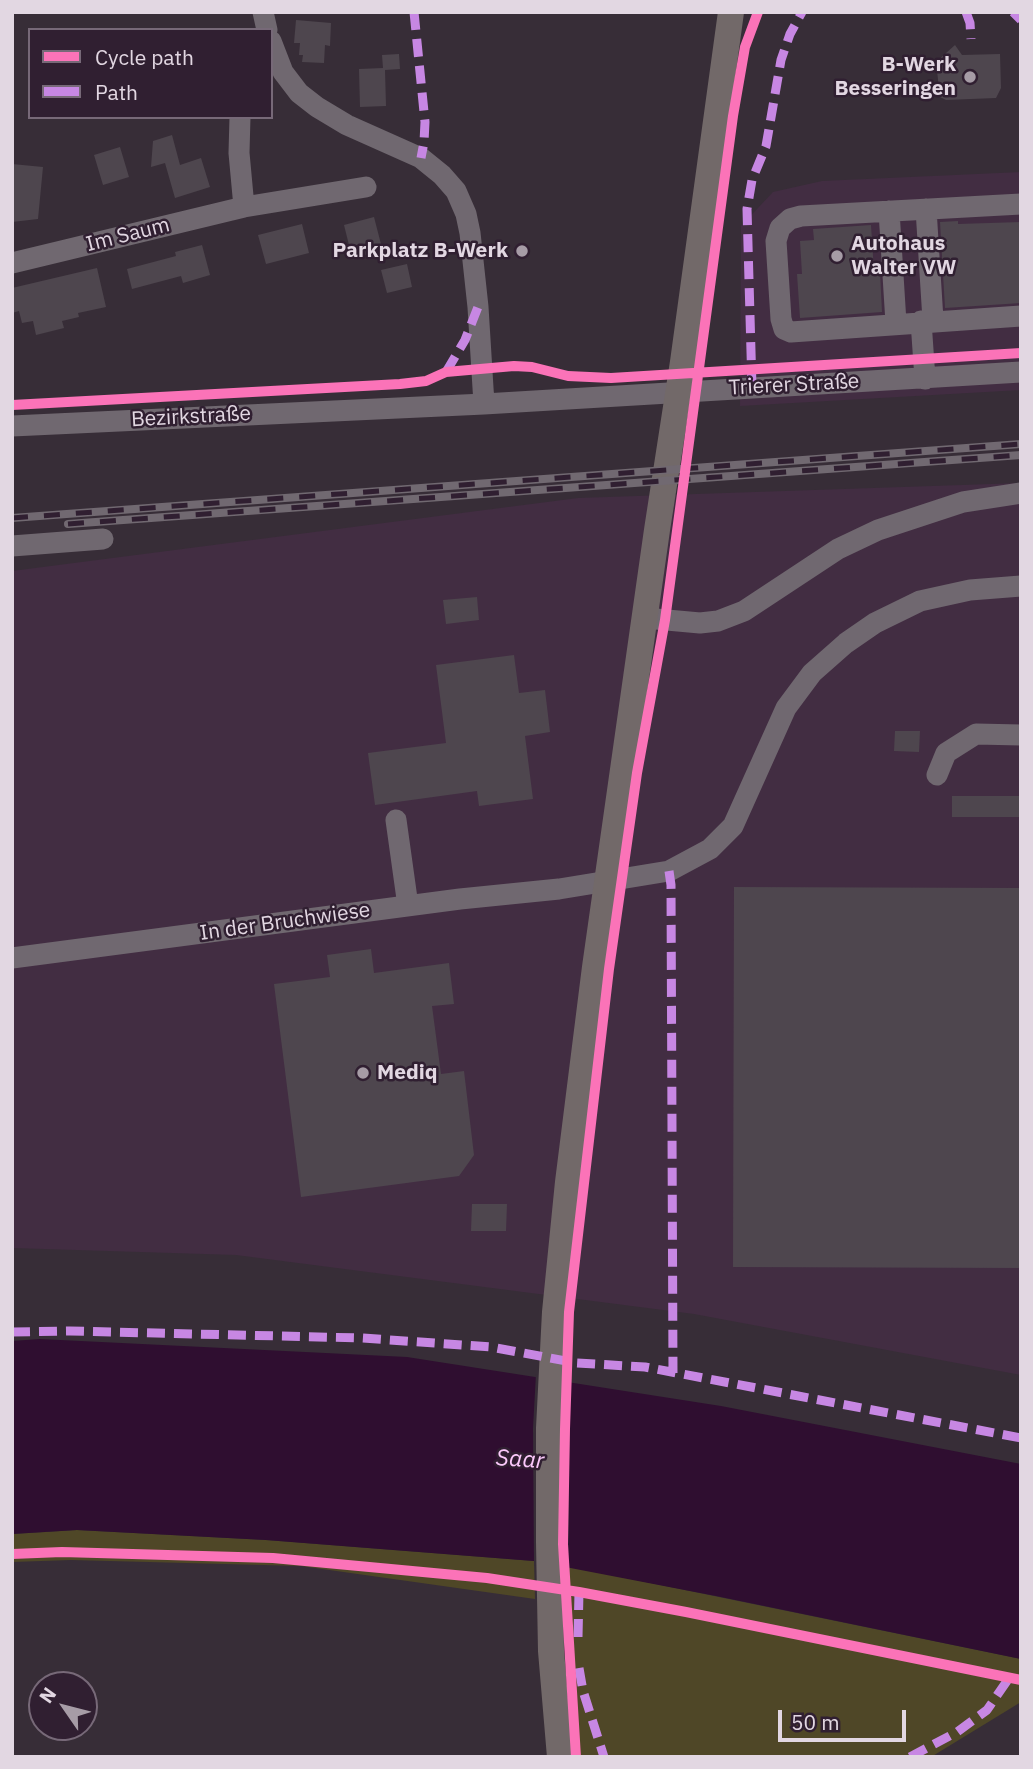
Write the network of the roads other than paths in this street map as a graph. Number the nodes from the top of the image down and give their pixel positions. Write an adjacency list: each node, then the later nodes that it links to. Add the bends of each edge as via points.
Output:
1 (731, 12): 23 (main road)
2 (273, 52): 3 (street)
3 (277, 75): 16 (street, via 347,125 421,158 456,191 466,214 474,257)
4 (240, 119): 7 (street)
5 (366, 187): 7 (street, Im Saum)
6 (1021, 204): 8 (street)
7 (244, 206): 10 (street, Im Saum)
8 (926, 209): 9 (street); 12 (street)
9 (890, 211): 13 (street); 13 (street, via 801,216 780,228 776,241 780,319 791,332)
10 (12, 263)
11 (1021, 316): 12 (street)
12 (927, 321): 13 (street); 15 (street)
13 (897, 323)
14 (1021, 372): 15 (street, Trierer Straße)
15 (925, 379): 16 (street, Trierer Straße)
16 (484, 404): 17 (street, Trierer Straße)
17 (370, 409): 18 (street, Bezirkstraße)
18 (12, 426)
19 (1021, 493): 23 (street, via 962,502 878,530 838,549 744,611 718,621)
20 (103, 539): 21 (street)
21 (12, 546)
22 (1021, 586): 27 (street, In der Bruchwiese, via 970,590 920,601 846,642 812,673 786,708 733,826 710,849 669,871)
23 (645, 618): 29 (main road, via 595,967 555,1312 549,1428 551,1651)
24 (1021, 734): 25 (street, via 976,734 946,754)
25 (937, 775)
26 (396, 820): 27 (street)
27 (408, 906): 28 (street, In der Bruchwiese)
28 (12, 958)
29 (560, 1757)

